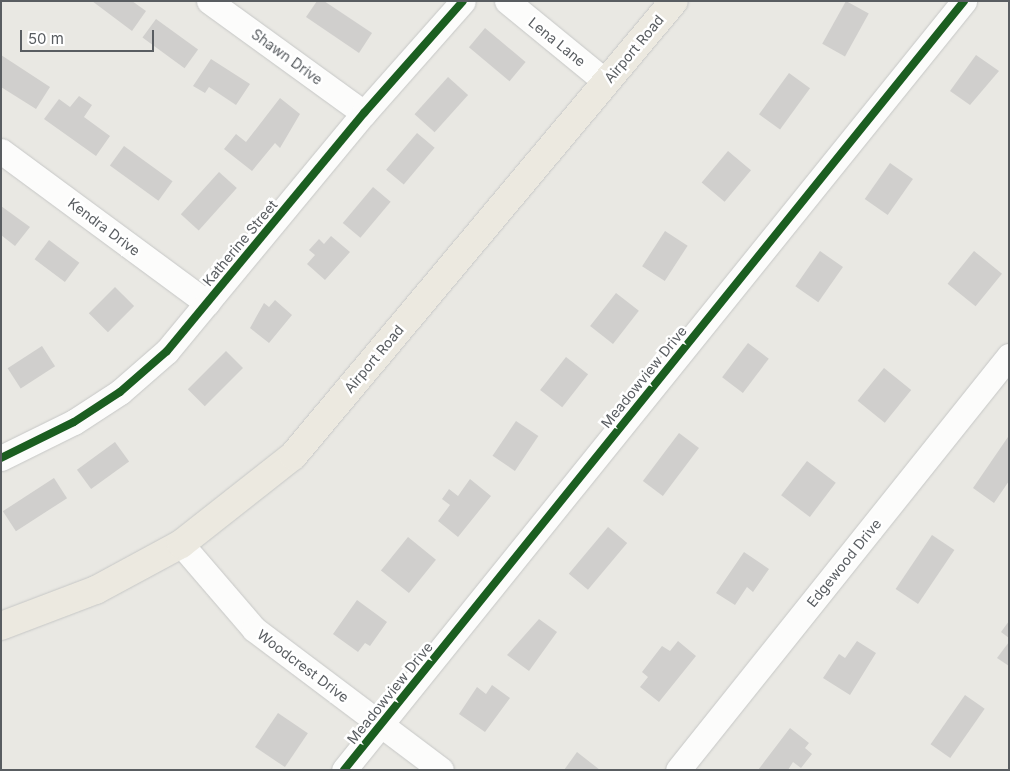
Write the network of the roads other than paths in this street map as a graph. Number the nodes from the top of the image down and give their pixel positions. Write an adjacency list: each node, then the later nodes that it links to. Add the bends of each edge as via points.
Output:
1 (209, 1): 7 (street, Shawn Drive)
2 (462, 1): 7 (street, Katherine Street)
3 (507, 1): 6 (street, Lena Lane)
4 (674, 1): 6 (highway, Airport Road)
5 (964, 1): 14 (street, Meadowview Drive)
6 (606, 82): 12 (highway, Airport Road, via 293,456)
7 (364, 113): 9 (street, Katherine Street)
8 (1, 151): 9 (street, Kendra Drive)
9 (207, 303): 11 (street, Katherine Street, via 167,352 120,392 74,422)
10 (1009, 356): 17 (street, Edgewood Drive)
11 (1, 458)
12 (181, 544): 13 (highway, Airport Road, via 96,590); 14 (street, Woodcrest Drive, via 254,629)
13 (1, 626)
14 (380, 723): 15 (street, Meadowview Drive); 16 (street, Woodcrest Drive)
15 (344, 770)
16 (441, 770)
17 (678, 770)

